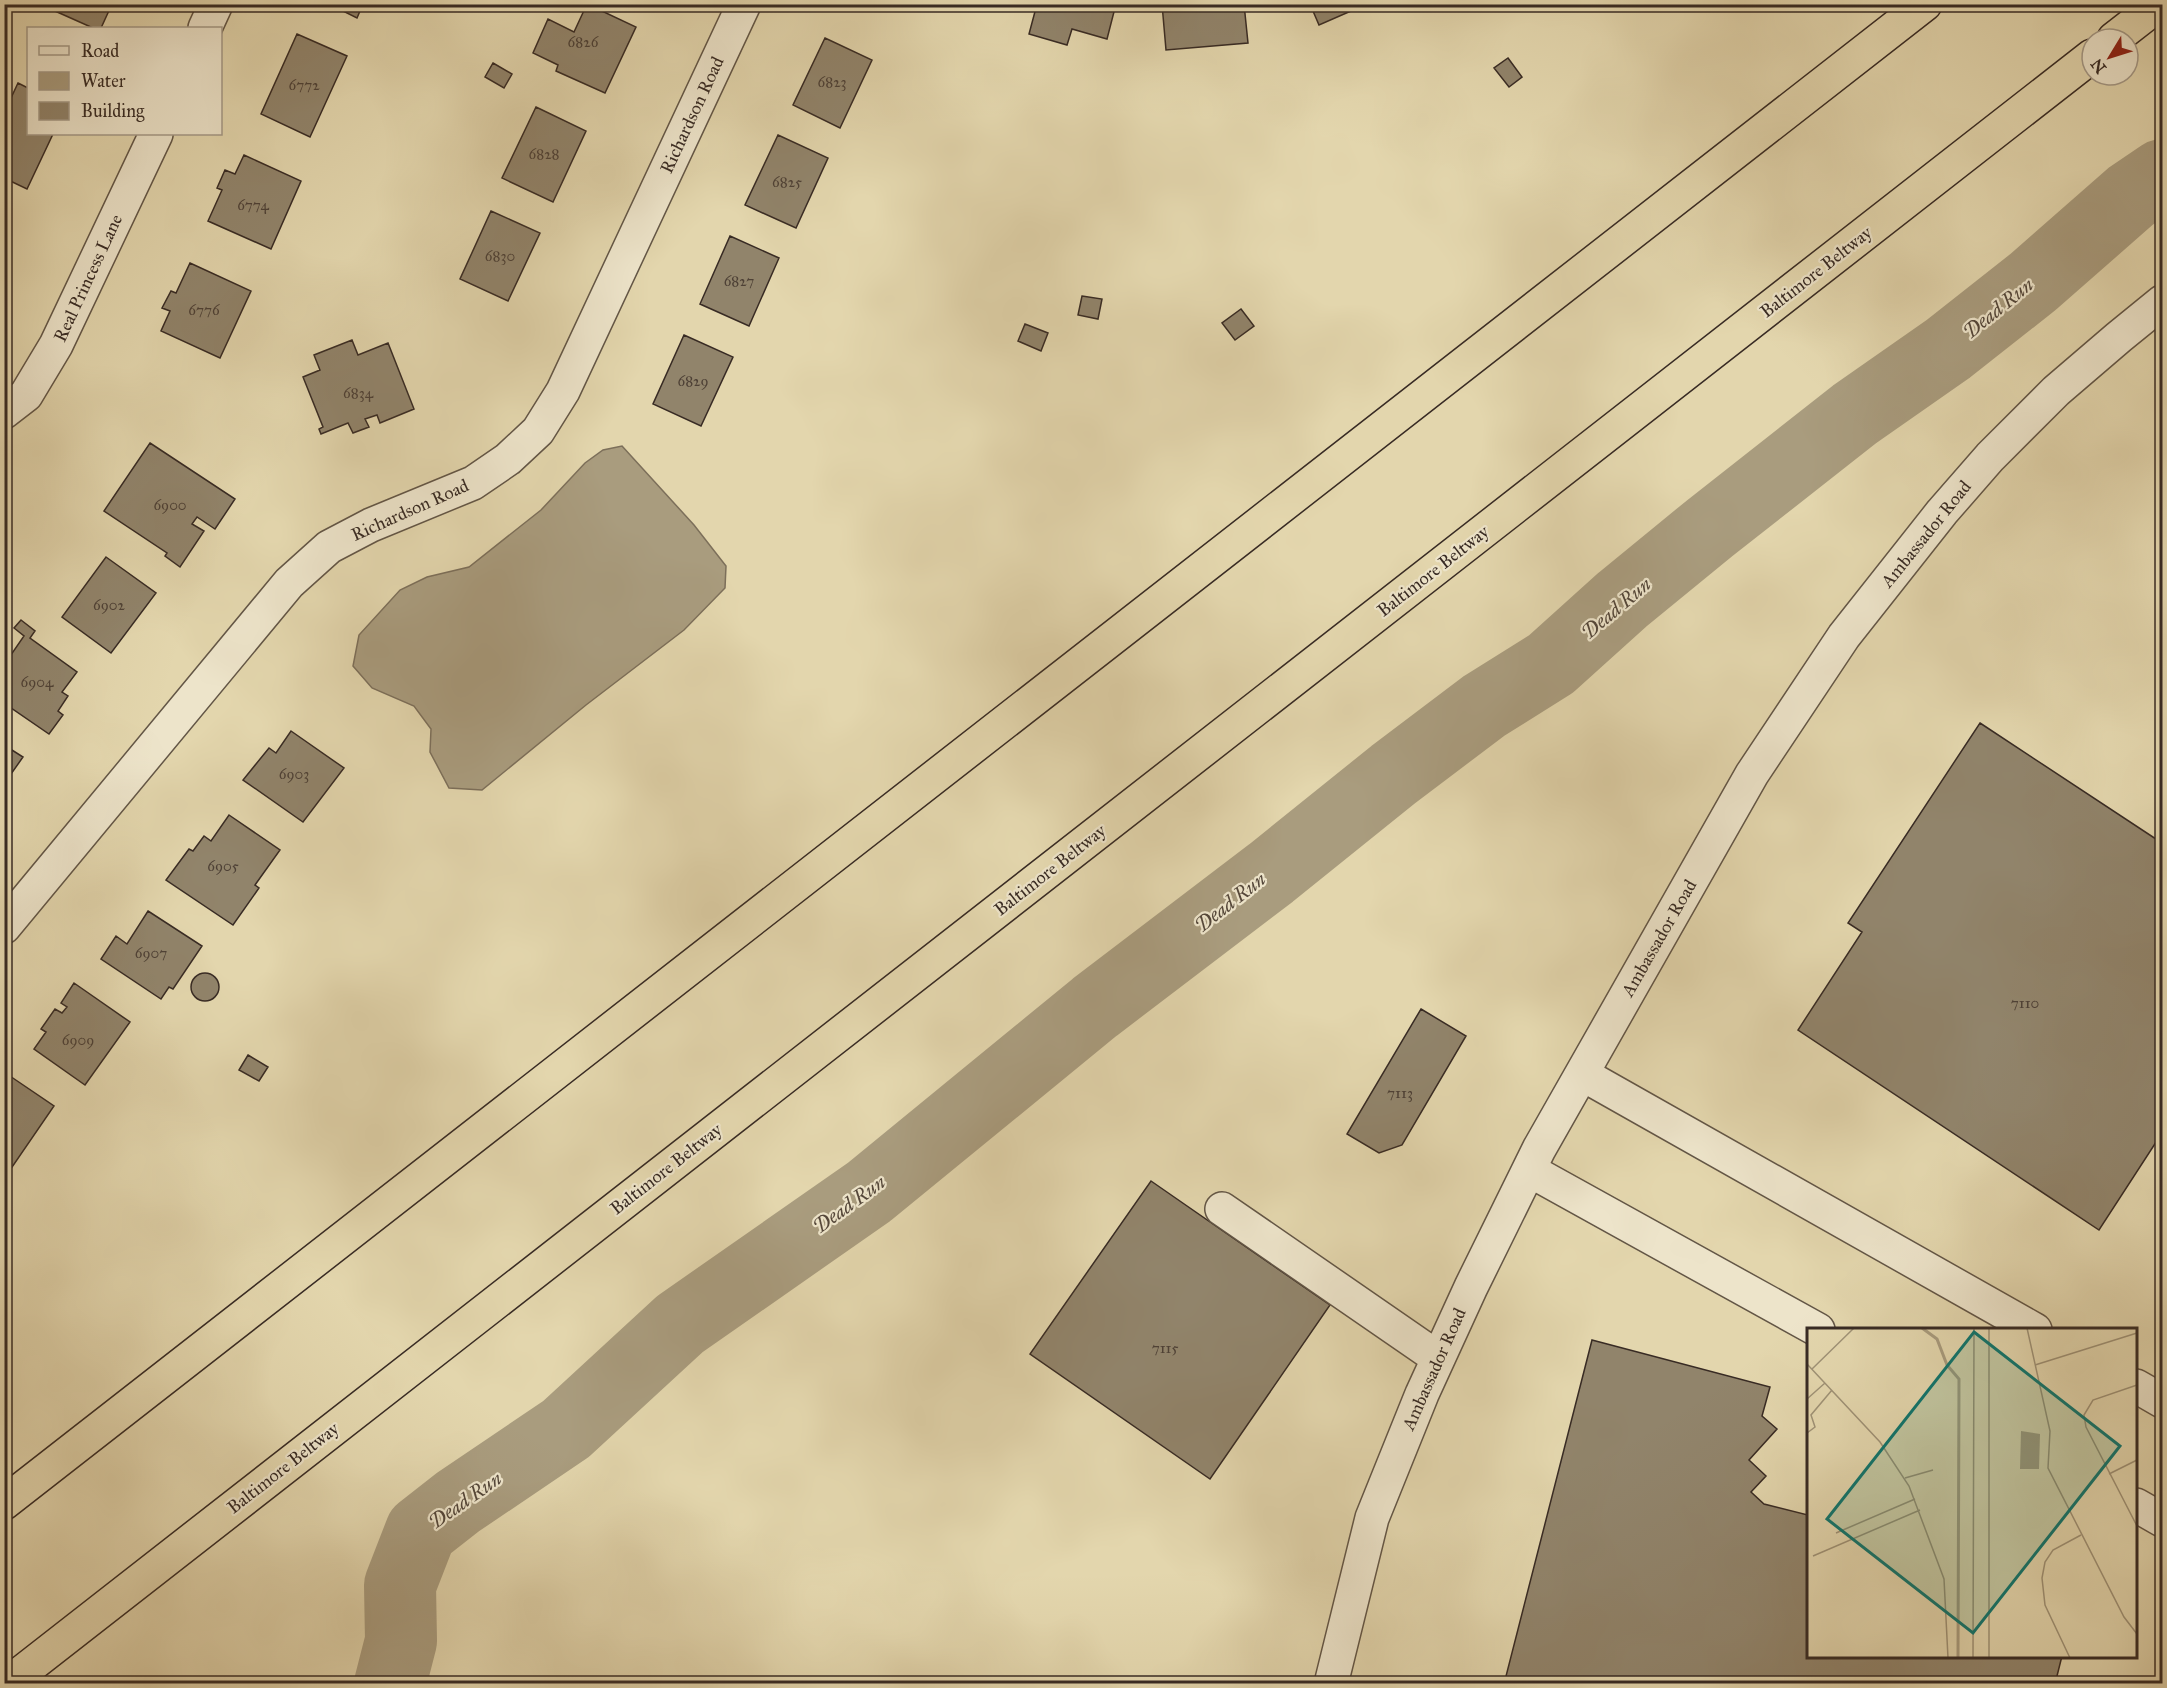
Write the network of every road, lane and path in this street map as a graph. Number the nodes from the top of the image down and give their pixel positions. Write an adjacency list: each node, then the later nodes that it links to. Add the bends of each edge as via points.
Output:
1 (216, 4): 5 (street)
2 (744, 4): 11 (street, Richardson Road, via 563,392 538,431 508,459 473,483 328,547 290,583)
3 (1925, 4): 20 (highway)
4 (2158, 4): 6 (highway)
5 (205, 27)
6 (2129, 27)
7 (2080, 65): 23 (highway, Baltimore Beltway)
8 (156, 135): 10 (street, Real Princess Lane, via 56,345 26,395)
9 (2163, 302): 12 (street, Ambassador Road, via 2056,391 1990,457 1844,636 1752,774)
10 (4, 412)
11 (4, 927)
12 (1582, 1074): 13 (street, Ambassador Road); 16 (street)
13 (1529, 1170): 15 (street); 17 (street, Ambassador Road)
14 (1222, 1209): 17 (street)
15 (1816, 1328)
16 (2033, 1328)
17 (1438, 1358): 24 (street, Ambassador Road, via 1372,1518)
18 (2137, 1387): 19 (street)
19 (2163, 1401)
20 (4, 1503)
21 (2137, 1506): 22 (street)
22 (2163, 1520)
23 (7, 1683)
24 (1331, 1683)

